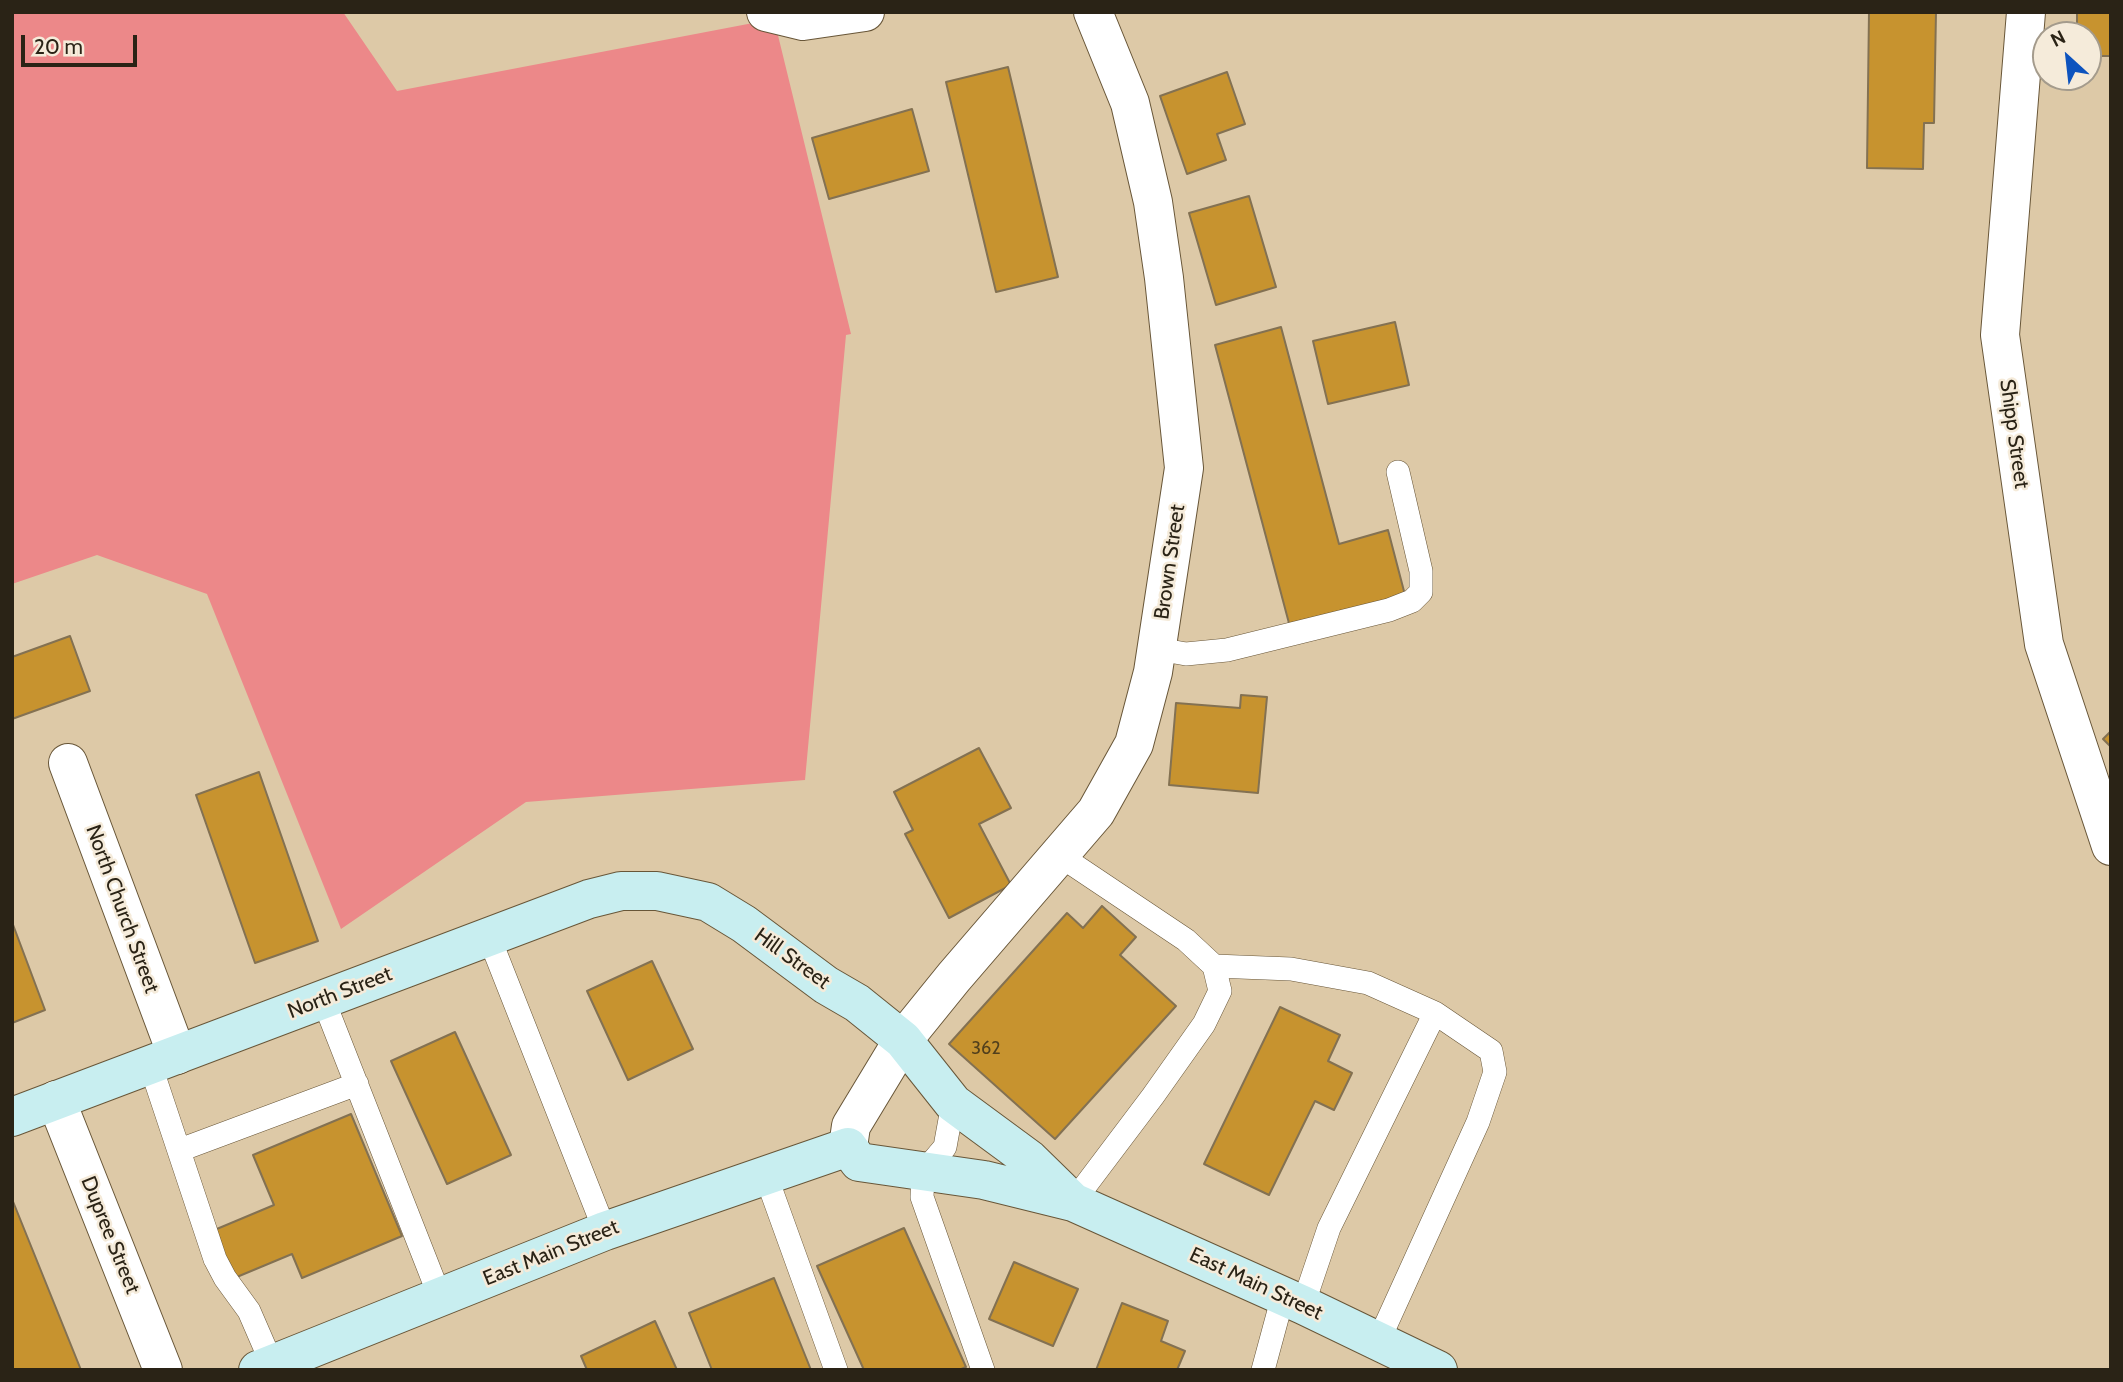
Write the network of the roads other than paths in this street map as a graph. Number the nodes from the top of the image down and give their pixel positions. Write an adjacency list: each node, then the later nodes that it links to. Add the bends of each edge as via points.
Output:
1 (766, 12): 2 (street, via 803,21)
2 (865, 12)
3 (1093, 12): 6 (street, Brown Street, via 1130,103 1153,202 1184,468)
4 (2026, 12): 8 (street, Shipp Street, via 2000,335 2044,645)
5 (1398, 472): 6 (lane, via 1421,571 1421,592 1412,601 1227,650 1186,654)
6 (1158, 649): 9 (street, Brown Street, via 1134,744 1096,812)
7 (68, 763): 16 (street, North Church Street)
8 (2111, 846)
9 (1059, 855): 12 (lane, via 1186,940); 15 (street, Brown Street)
10 (673, 894): 11 (main road, North Street, via 621,891); 15 (main road, Hill Street, via 708,902 857,1003)
11 (489, 937): 13 (main road, North Street); 26 (lane)
12 (1214, 966): 14 (lane, via 1291,969 1368,983); 25 (lane, via 1220,991 1204,1024)
13 (323, 999): 16 (main road, North Street); 17 (lane)
14 (1435, 1013): 28 (lane); 29 (lane, via 1491,1051 1495,1072 1478,1122)
15 (903, 1040): 19 (main road, East Main Street); 21 (street, via 851,1126)
16 (163, 1060): 18 (main road, North Street); 22 (lane)
17 (357, 1084): 22 (lane); 27 (lane)
18 (57, 1100): 20 (main road, North Street); 31 (street, Dupree Street)
19 (953, 1103): 23 (lane, via 946,1147); 25 (main road, East Main Street, via 1029,1158)
20 (12, 1117)
21 (848, 1147): 23 (main road, East Main Street, via 859,1162); 24 (main road, East Main Street)
22 (180, 1150): 30 (lane, via 215,1259 249,1311)
23 (923, 1173): 25 (main road, East Main Street, via 984,1180); 33 (lane, via 922,1197)
24 (766, 1176): 26 (main road, East Main Street); 32 (lane)
25 (1073, 1202): 28 (main road, East Main Street)
26 (605, 1231): 27 (main road, East Main Street)
27 (440, 1297): 30 (main road, East Main Street)
28 (1293, 1301): 29 (main road, East Main Street); 34 (lane)
29 (1378, 1342): 35 (main road, East Main Street)
30 (265, 1367)
31 (163, 1370)
32 (836, 1370)
33 (983, 1370)
34 (1263, 1370)
35 (1437, 1370)

